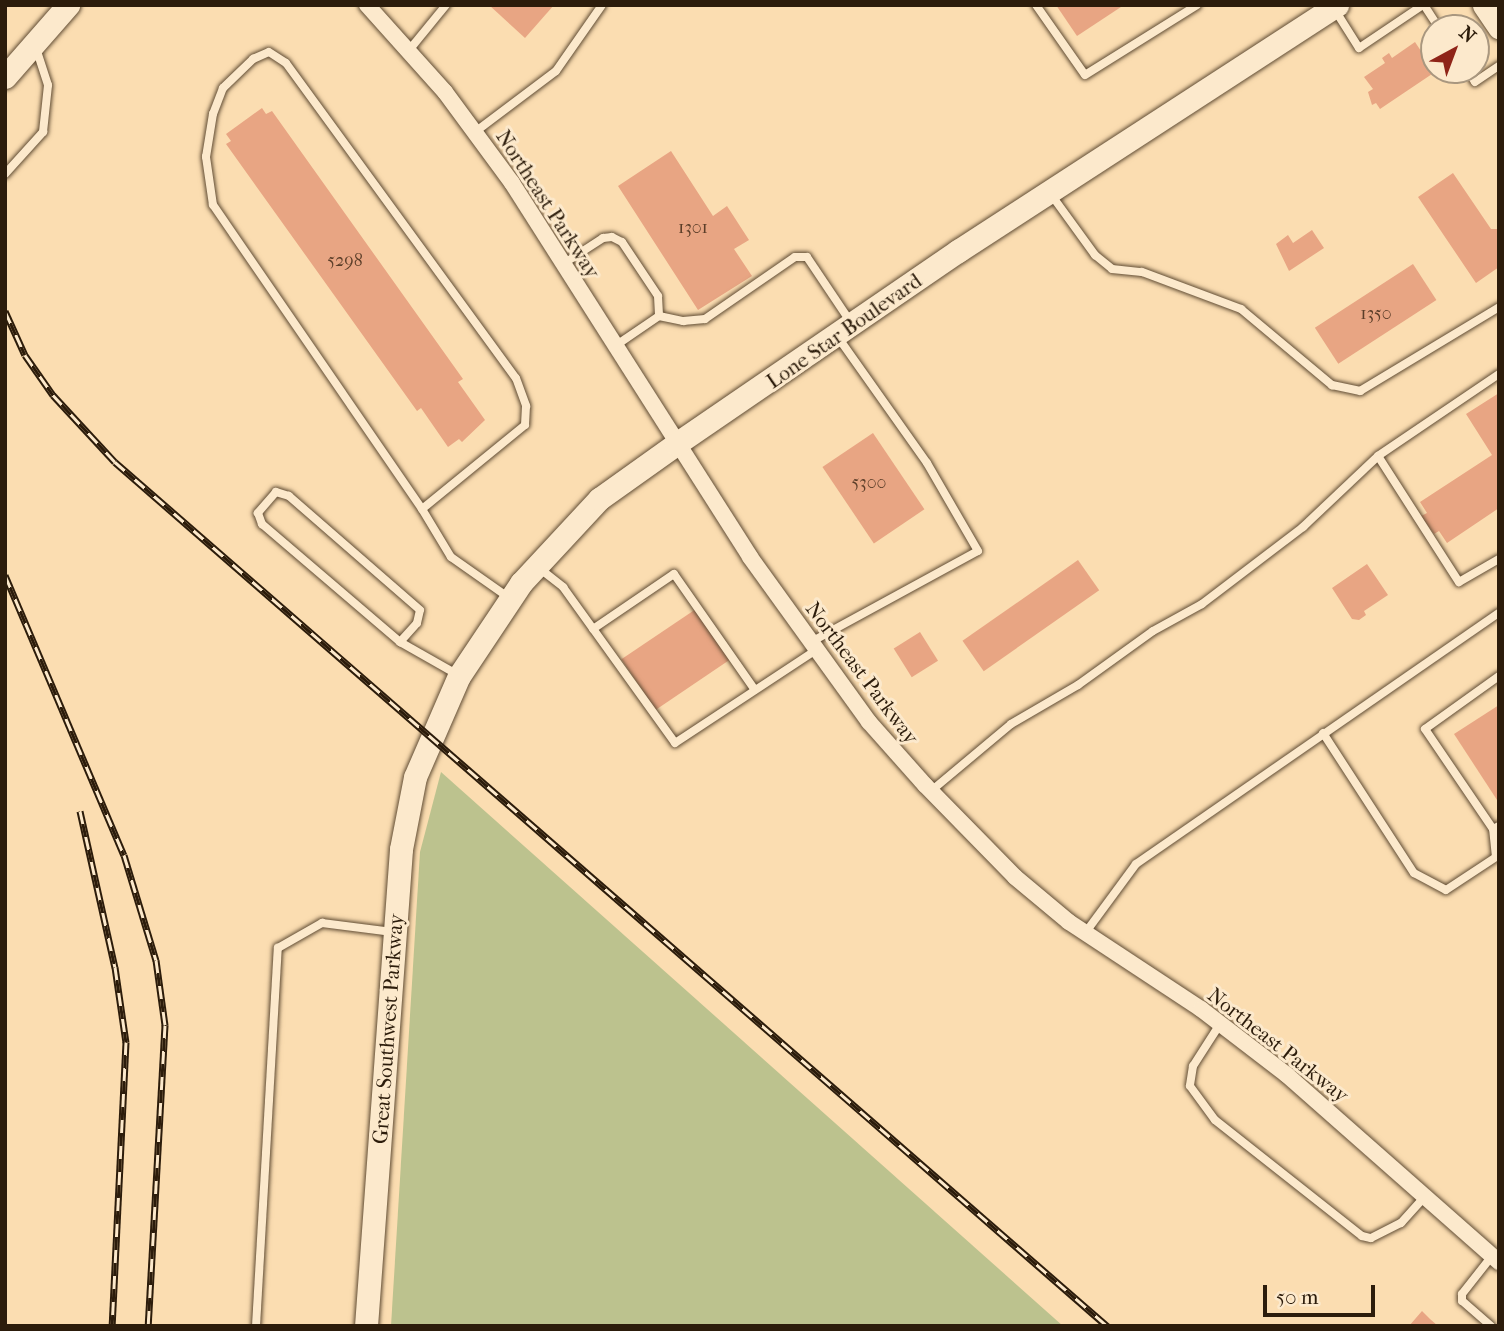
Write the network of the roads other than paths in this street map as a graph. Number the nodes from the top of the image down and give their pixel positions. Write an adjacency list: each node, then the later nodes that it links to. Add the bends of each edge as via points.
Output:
1 (68, 5): 11 (street)
2 (367, 5): 12 (street, Northeast Parkway)
3 (446, 5): 12 (lane)
4 (602, 5): 14 (lane, via 556,71)
5 (1036, 5): 6 (lane, via 1084,75)
6 (1197, 5)
7 (1423, 5): 9 (lane, via 1359,48)
8 (1484, 5): 10 (street)
9 (1335, 7): 16 (street, Lone Star Boulevard)
10 (1499, 27)
11 (34, 43): 13 (street); 15 (lane, via 48,85 43,132)
12 (410, 49): 14 (street, Northeast Parkway)
13 (5, 76)
14 (475, 132): 17 (street, Northeast Parkway)
15 (5, 174)
16 (1050, 193): 18 (lane, via 1095,255 1112,269 1142,272 1241,309 1332,384 1360,391); 20 (street, Lone Star Boulevard)
17 (563, 264): 19 (lane, via 603,238 622,242 657,296); 21 (street, Northeast Parkway)
18 (1499, 307)
19 (659, 316): 20 (lane, via 683,321 705,318 795,257 807,257); 21 (lane)
20 (845, 330): 23 (street, Lone Star Boulevard); 32 (lane, via 978,551)
21 (615, 346): 23 (street, Northeast Parkway)
22 (1499, 374): 24 (lane)
23 (676, 444): 27 (street, Lone Star Boulevard, via 599,499); 32 (street, Northeast Parkway)
24 (1378, 456): 26 (lane, via 1459,582); 38 (lane, via 1303,527 1202,604 1011,724)
25 (422, 509): 25 (lane, via 514,437 525,425 526,406 516,378 286,63 269,52 253,60 223,88 213,114 206,157 213,205); 28 (lane, via 451,557)
26 (1499, 559)
27 (536, 566): 28 (street, Lone Star Boulevard); 30 (lane, via 563,587)
28 (511, 598): 33 (street, Lone Star Boulevard)
29 (1499, 613): 36 (lane)
30 (593, 629): 35 (lane, via 675,743); 35 (lane, via 674,574)
31 (400, 642): 31 (lane, via 417,623 420,610 289,496 276,492 258,513 262,524); 33 (lane)
32 (814, 646): 35 (lane); 38 (street, Northeast Parkway, via 869,723)
33 (459, 676): 37 (street, Lone Star Boulevard)
34 (1499, 676): 39 (lane, via 1425,729)
35 (755, 690)
36 (1324, 733): 39 (lane, via 1414,873 1446,890 1496,857); 41 (lane, via 1136,864)
37 (432, 737): 40 (street, Great Southwest Parkway, via 415,777 401,849)
38 (931, 791): 41 (street, Northeast Parkway, via 1015,877)
39 (1496, 827)
40 (395, 932): 45 (lane, via 322,923 278,948); 46 (street, Great Southwest Parkway)
41 (1086, 932): 42 (street, Northeast Parkway)
42 (1220, 1024): 43 (street, Northeast Parkway, via 1287,1075); 43 (lane, via 1190,1075 1199,1104 1215,1120 1362,1236 1371,1238 1401,1223)
43 (1425, 1196): 44 (street, Northeast Parkway)
44 (1495, 1259): 47 (lane, via 1462,1301)
45 (256, 1326)
46 (366, 1326)
47 (1491, 1326)

